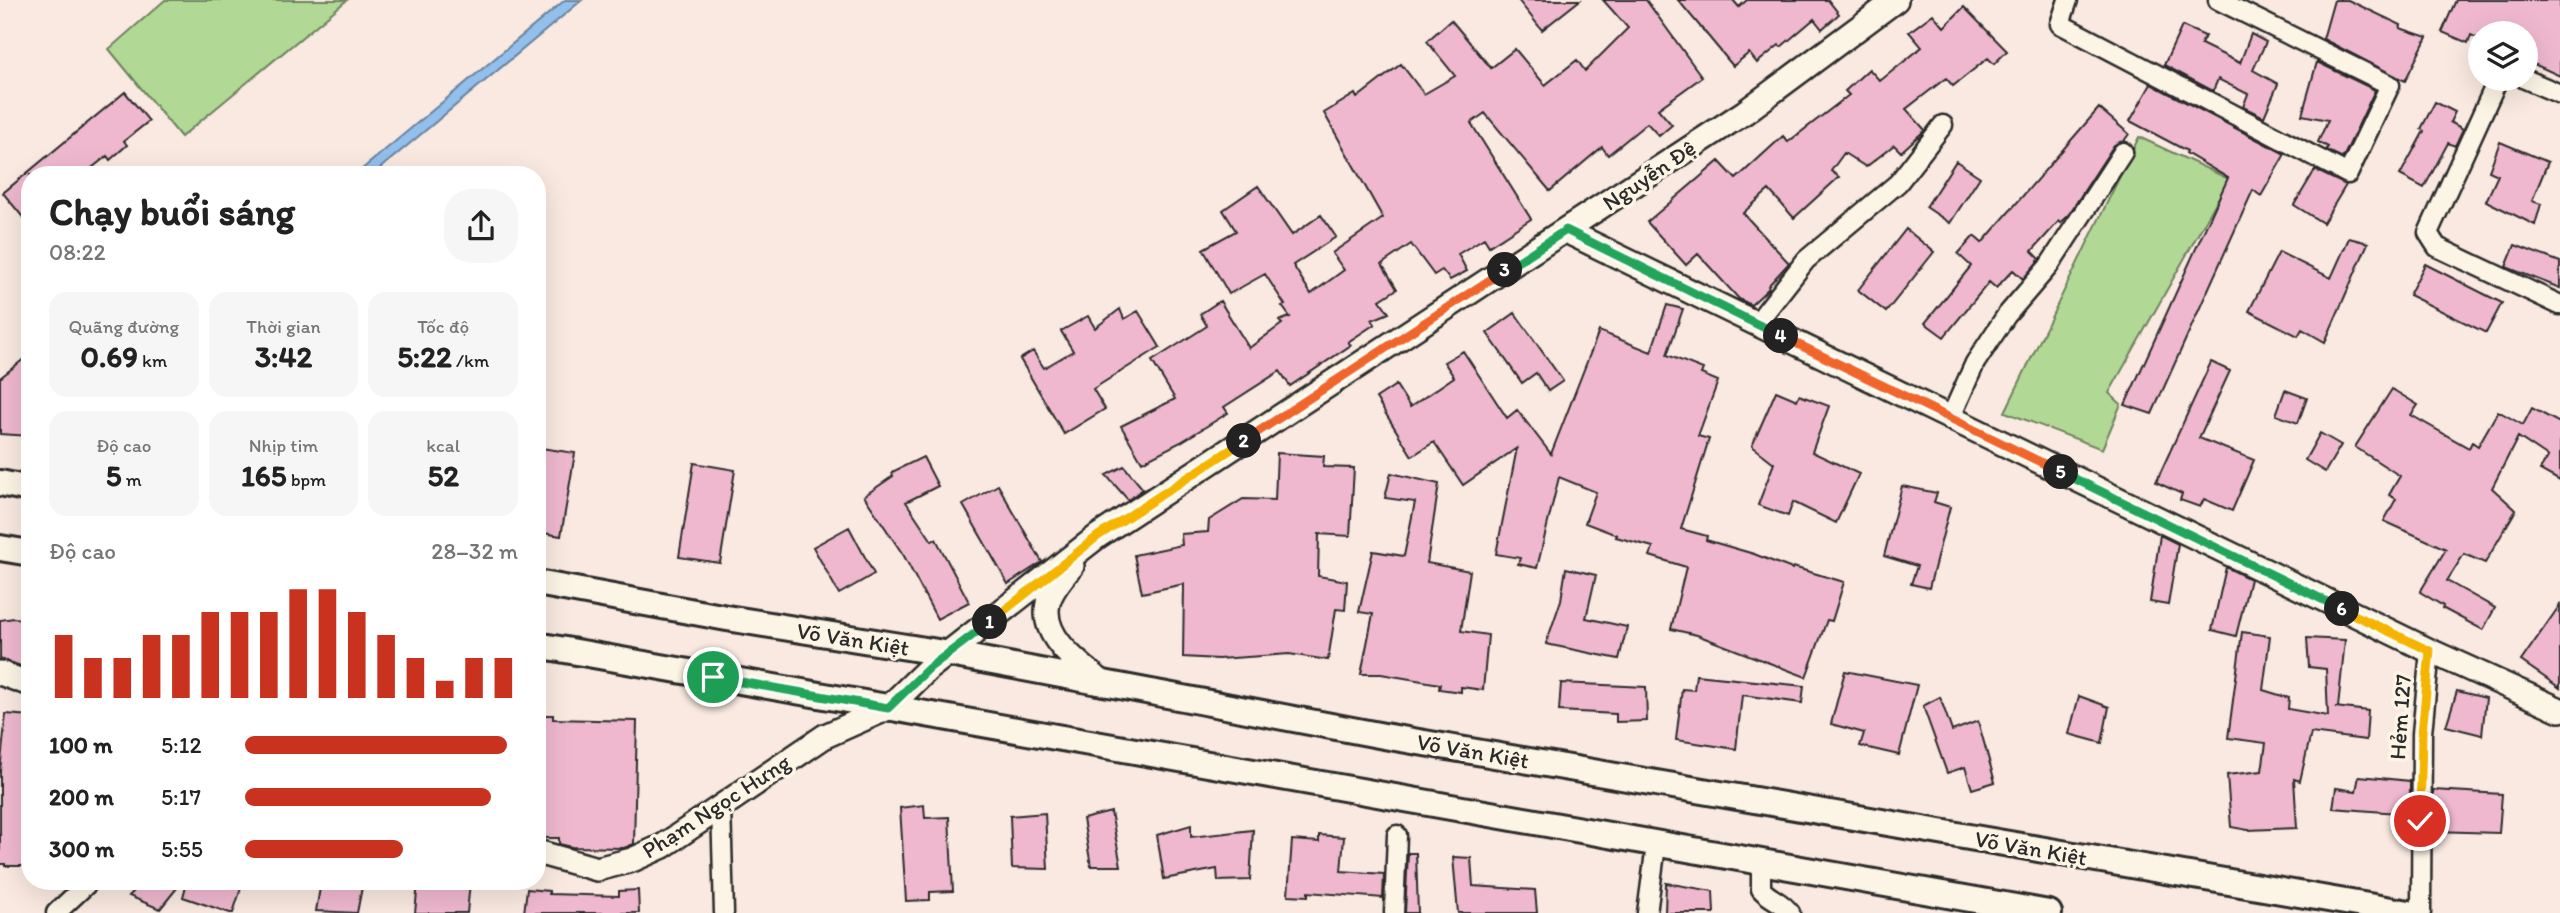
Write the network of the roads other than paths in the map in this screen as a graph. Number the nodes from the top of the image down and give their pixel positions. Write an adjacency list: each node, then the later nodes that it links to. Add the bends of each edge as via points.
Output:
1 (1896, 0): 9 (street, Nguyễn Đệ, via 1745,112)
2 (2068, 0): 3 (street, via 2060,24 2348,174 2390,85)
3 (2218, 0)
4 (2538, 85): 6 (street)
5 (2493, 91): 10 (street, via 2428,233 2437,247)
6 (2560, 94)
7 (1943, 125): 11 (street, via 1898,183 1806,260)
8 (2123, 152): 12 (street, via 2048,267 2006,316 1975,363)
9 (1566, 230): 11 (street); 15 (street, Nguyễn Đệ)
10 (2560, 305)
11 (1756, 324): 12 (street)
12 (1950, 419): 20 (street)
13 (0, 483): 14 (main road)
14 (21, 487)
15 (1098, 536): 21 (street, Nguyễn Đệ); 24 (street, via 1061,578 1048,603 1049,626 1069,656)
16 (0, 548): 17 (main road)
17 (21, 552)
18 (546, 585): 21 (main road, Võ Văn Kiệt)
19 (546, 647): 25 (main road)
20 (2430, 651): 26 (street); 40 (street, Hẻm 127, via 2422,733)
21 (950, 654): 24 (main road, Võ Văn Kiệt); 25 (street, Nguyễn Đệ)
22 (0, 673): 23 (street)
23 (21, 681)
24 (1104, 684): 39 (main road, Võ Văn Kiệt)
25 (888, 708): 27 (street, Phạm Ngọc Hưng, via 825,736); 29 (main road)
26 (2560, 710)
27 (721, 806): 30 (street, Phạm Ngọc Hưng, via 663,846 632,860 597,869); 34 (street)
28 (1397, 835): 35 (street)
29 (1656, 845): 31 (main road); 36 (street)
30 (546, 855)
31 (1761, 862): 37 (street, via 1761,889); 38 (main road)
32 (80, 890): 33 (street)
33 (56, 913)
34 (724, 913)
35 (1394, 913)
36 (1647, 913)
37 (1790, 913)
38 (2049, 913)
39 (2409, 913)
40 (2421, 913)

